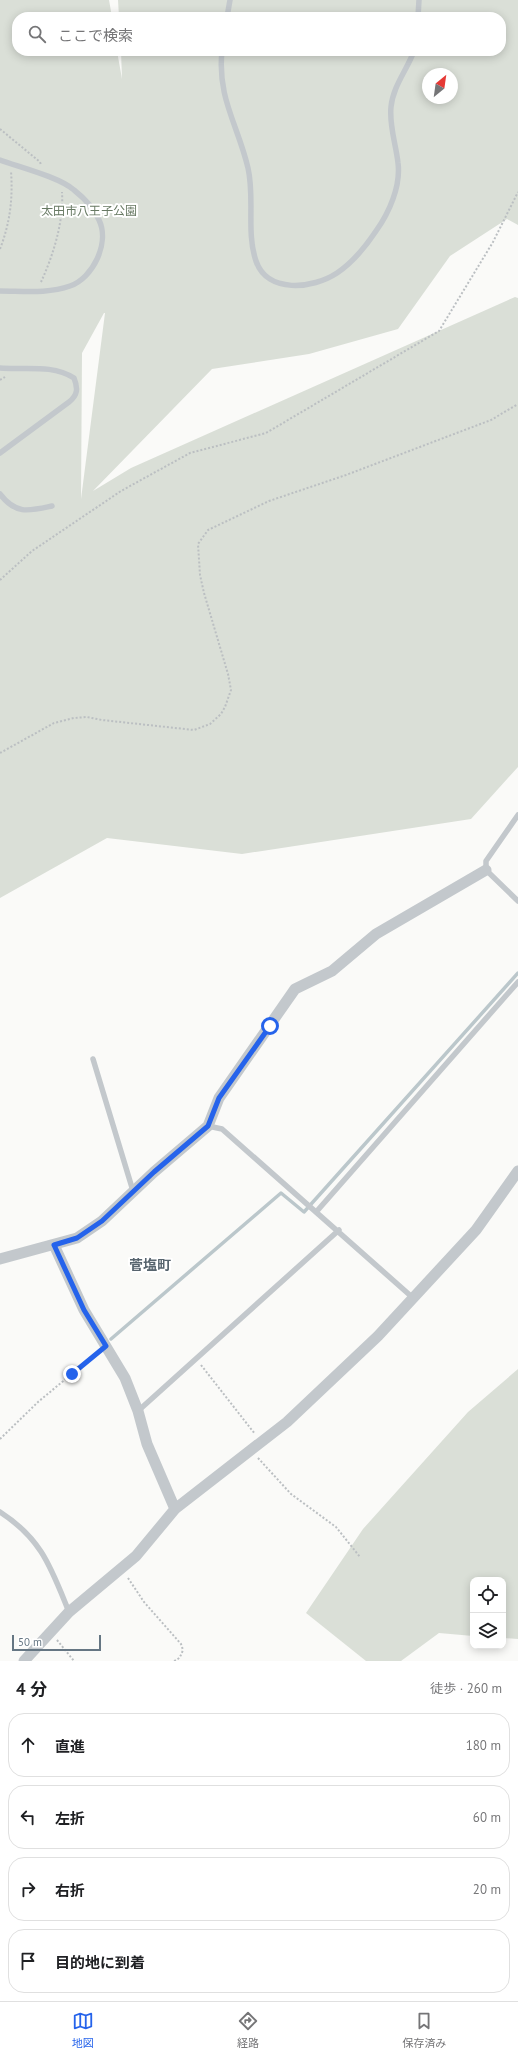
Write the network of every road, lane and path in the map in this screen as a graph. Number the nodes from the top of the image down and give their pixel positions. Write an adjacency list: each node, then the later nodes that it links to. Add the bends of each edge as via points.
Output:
1 (230, 0): 3 (lane)
2 (419, 0): 4 (lane)
3 (228, 12)
4 (418, 12)
5 (222, 56): 6 (lane, via 222,88 250,180 254,255 266,277 285,285 318,282 338,273 362,249 383,219 399,176 390,116 391,104)
6 (412, 56)
7 (0, 129): 10 (path, via 40,162)
8 (0, 160): 9 (lane)
9 (11, 164): 10 (lane); 13 (path, via 10,218)
10 (43, 176): 11 (lane)
11 (61, 183): 15 (path, via 60,220 48,267); 15 (lane, via 73,188 91,206 100,221 102,242 97,260 87,275 71,286 51,292)
12 (518, 192): 21 (path, via 493,242 439,331 266,433 190,453 120,491 32,551)
13 (0, 249)
14 (0, 291): 15 (lane)
15 (36, 292)
16 (0, 368): 18 (lane, via 48,368 65,372 74,378 78,387 75,397)
17 (518, 404): 22 (path, via 484,423 269,501 208,530 198,544 200,575 231,690 221,714 210,724 194,730 87,717 74,718 49,725)
18 (0, 453)
19 (0, 494): 20 (lane, via 9,504 20,510 30,511)
20 (52, 506)
21 (0, 580)
22 (0, 753)
23 (518, 815): 24 (lane, via 486,861)
24 (486, 870): 25 (lane); 28 (street, via 376,934 332,970 295,990 219,1098)
25 (518, 901)
26 (518, 982): 31 (lane)
27 (93, 1059): 30 (lane)
28 (208, 1126): 30 (street); 31 (lane, via 222,1129)
29 (518, 1171): 35 (street, via 476,1230 445,1265)
30 (132, 1192): 33 (street, via 102,1221 77,1238)
31 (317, 1211): 32 (lane)
32 (339, 1230): 35 (lane); 37 (lane)
33 (54, 1245): 34 (street); 36 (street, via 84,1310)
34 (0, 1259)
35 (412, 1296): 40 (street, via 378,1336)
36 (106, 1346): 38 (street, via 125,1378); 39 (path, via 38,1402)
37 (196, 1359): 38 (lane); 40 (path)
38 (138, 1410): 42 (street, via 147,1444)
39 (0, 1439)
40 (262, 1443): 41 (street)
41 (252, 1451): 42 (street); 44 (path, via 291,1494 336,1527)
42 (175, 1509): 45 (street)
43 (0, 1512): 46 (lane, via 22,1527 33,1539 52,1568)
44 (360, 1557)
45 (122, 1569): 46 (street); 50 (path, via 144,1602 181,1644 182,1654)
46 (69, 1612): 47 (street)
47 (50, 1632): 48 (street); 49 (path)
48 (24, 1661)
49 (74, 1661)
50 (174, 1661)

